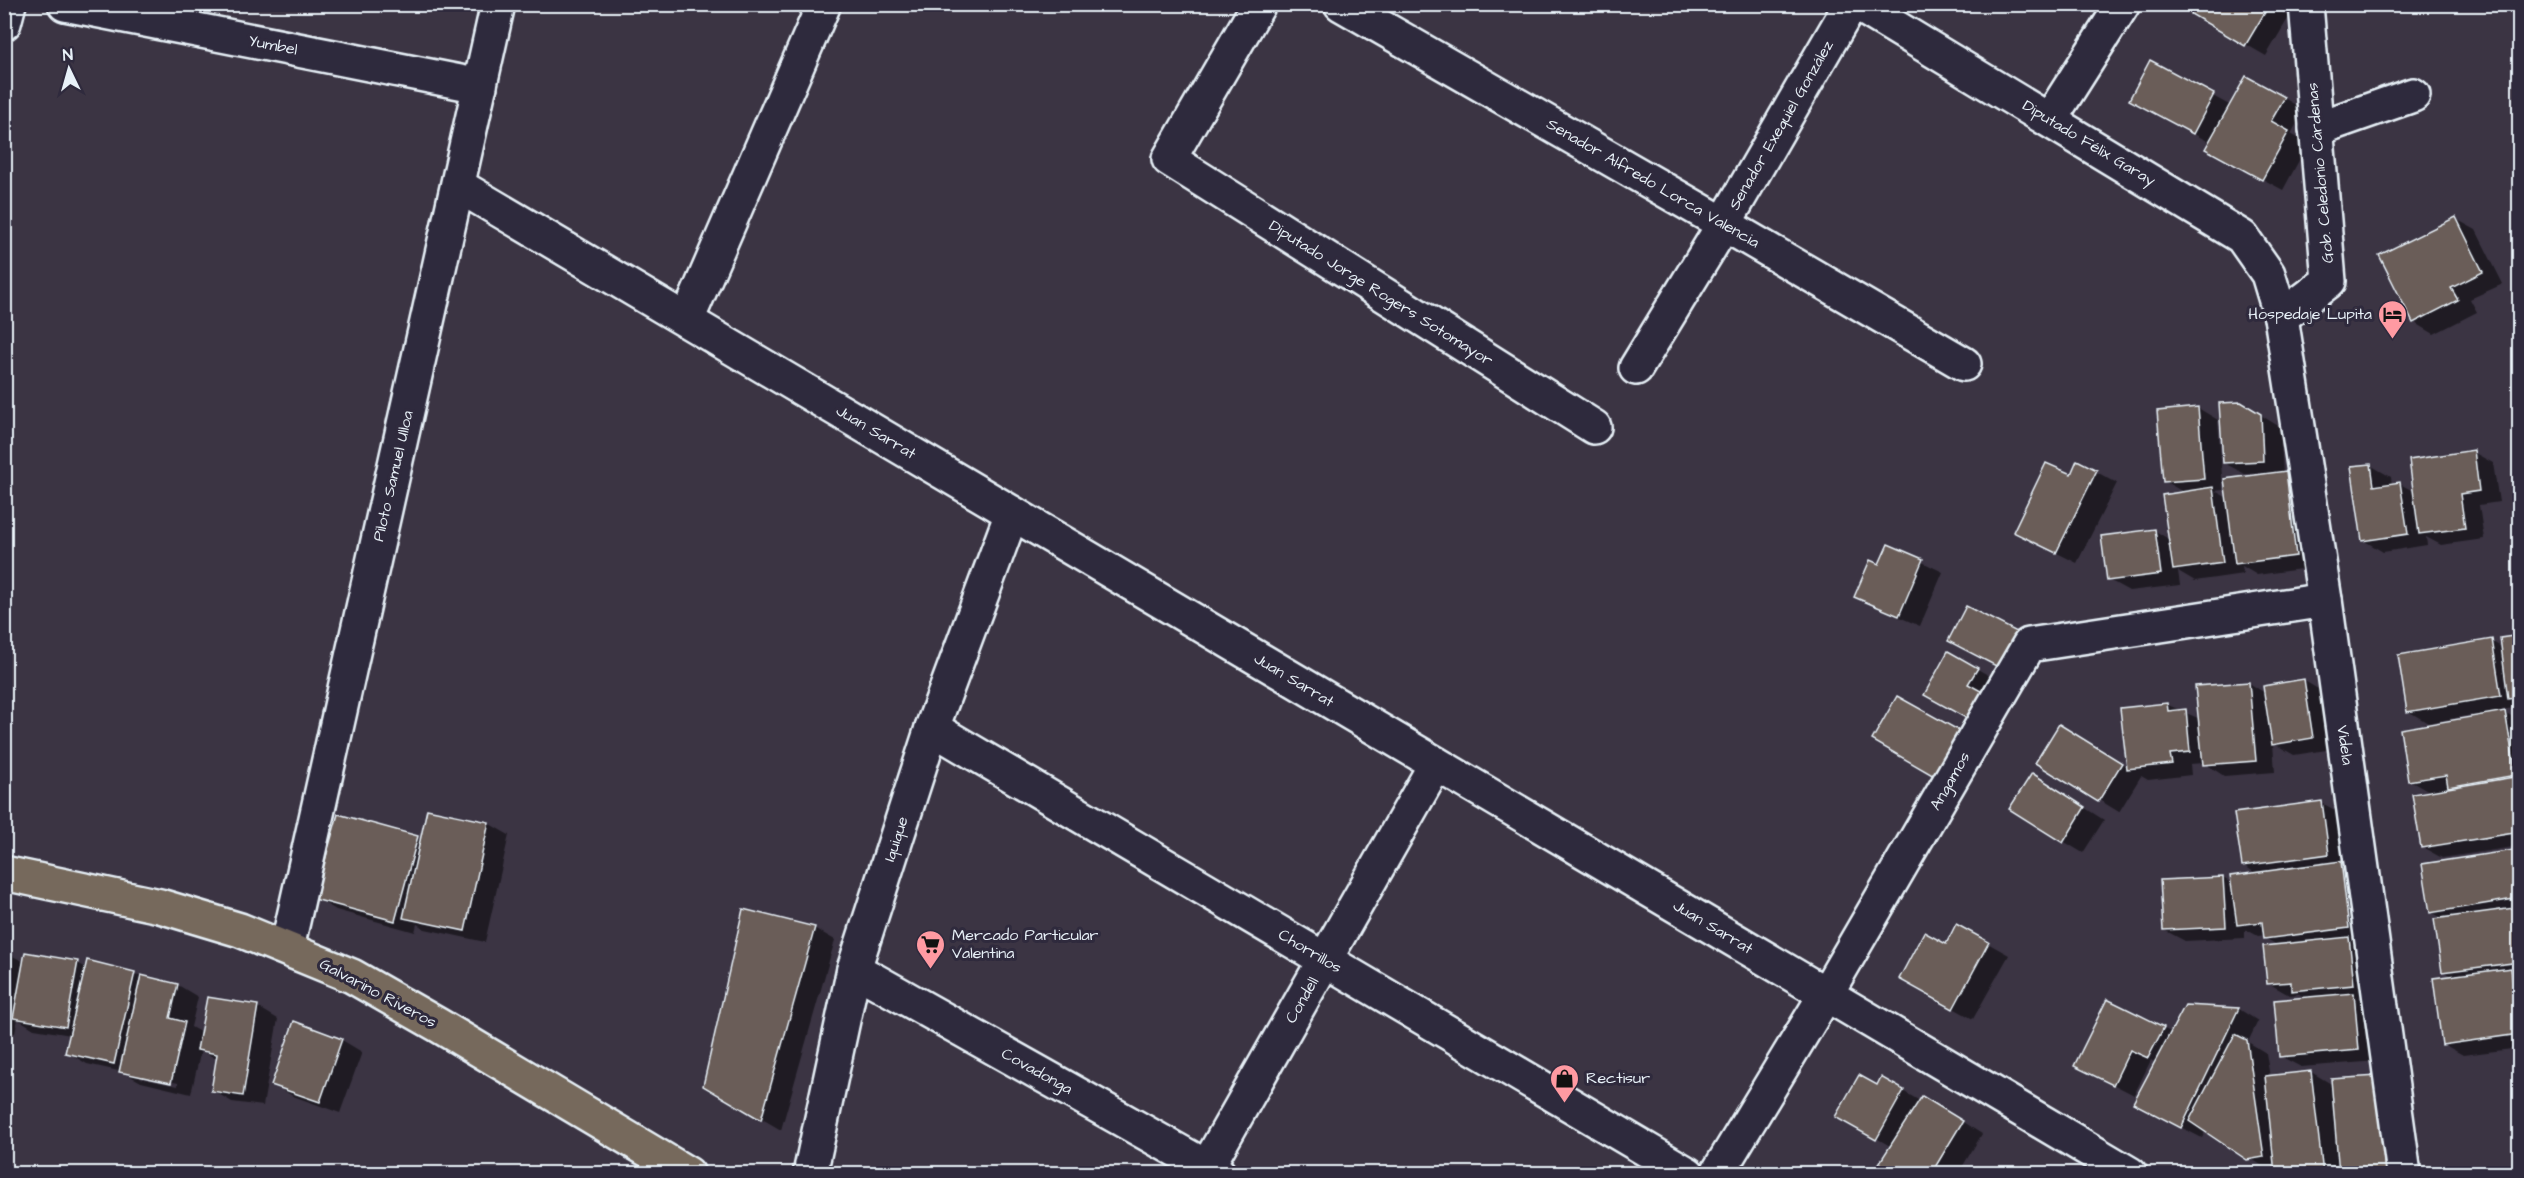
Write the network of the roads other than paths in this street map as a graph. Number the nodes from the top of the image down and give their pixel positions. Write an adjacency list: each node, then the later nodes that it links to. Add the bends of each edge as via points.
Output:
1 (9, 4): 11 (street)
2 (65, 4): 12 (street, Yumbel)
3 (498, 4): 12 (street, Piloto Samuel Ulloa)
4 (824, 4): 19 (street)
5 (1259, 4): 22 (street, Diputado Jorge Rogers Sotomayor, via 1169,159)
6 (1341, 4): 17 (street, Senador Alfredo Lorca Valencia)
7 (1851, 4): 17 (street, Senador Exequiel González)
8 (1857, 4): 14 (street, Diputado Félix Garay)
9 (2123, 4): 14 (street)
10 (2306, 4): 15 (street, Gob. Celedonio Cárdenas)
11 (4, 22)
12 (480, 86): 16 (street, Piloto Samuel Ulloa)
13 (2414, 95): 15 (street)
14 (2050, 119): 18 (street, Diputado Félix Garay, via 2241,237 2268,274)
15 (2316, 129): 18 (street, Gob. Celedonio Cárdenas, via 2329,281)
16 (459, 186): 19 (street, Juan Sarrat); 28 (street, Piloto Samuel Ulloa)
17 (1724, 224): 20 (street, Senador Alfredo Lorca Valencia); 21 (street, Senador Exequiel González)
18 (2281, 317): 24 (street, Videla)
19 (687, 320): 23 (street, Juan Sarrat)
20 (1964, 364)
21 (1636, 368)
22 (1594, 427)
23 (1012, 513): 25 (street, Iquique); 26 (street, Juan Sarrat)
24 (2325, 600): 31 (street, Angamos, via 2029,645); 39 (street, Videla)
25 (932, 728): 29 (street, Chorrillos); 30 (street, Iquique)
26 (1436, 764): 29 (street, Condell); 31 (street, Juan Sarrat)
27 (4, 873): 28 (main road, Galvarino Riveros, via 160,906)
28 (287, 948): 34 (main road, Galvarino Riveros, via 352,976 429,1019)
29 (1325, 960): 33 (street, Condell); 36 (street, Chorrillos)
30 (854, 969): 33 (street, Covadonga); 35 (street, Iquique)
31 (1826, 994): 32 (street, Juan Sarrat); 37 (street, Angamos)
32 (2085, 1162): 38 (street, Juan Sarrat)
33 (1210, 1171)
34 (688, 1173)
35 (810, 1173)
36 (1688, 1173)
37 (1717, 1173)
38 (2130, 1173)
39 (2404, 1173)

